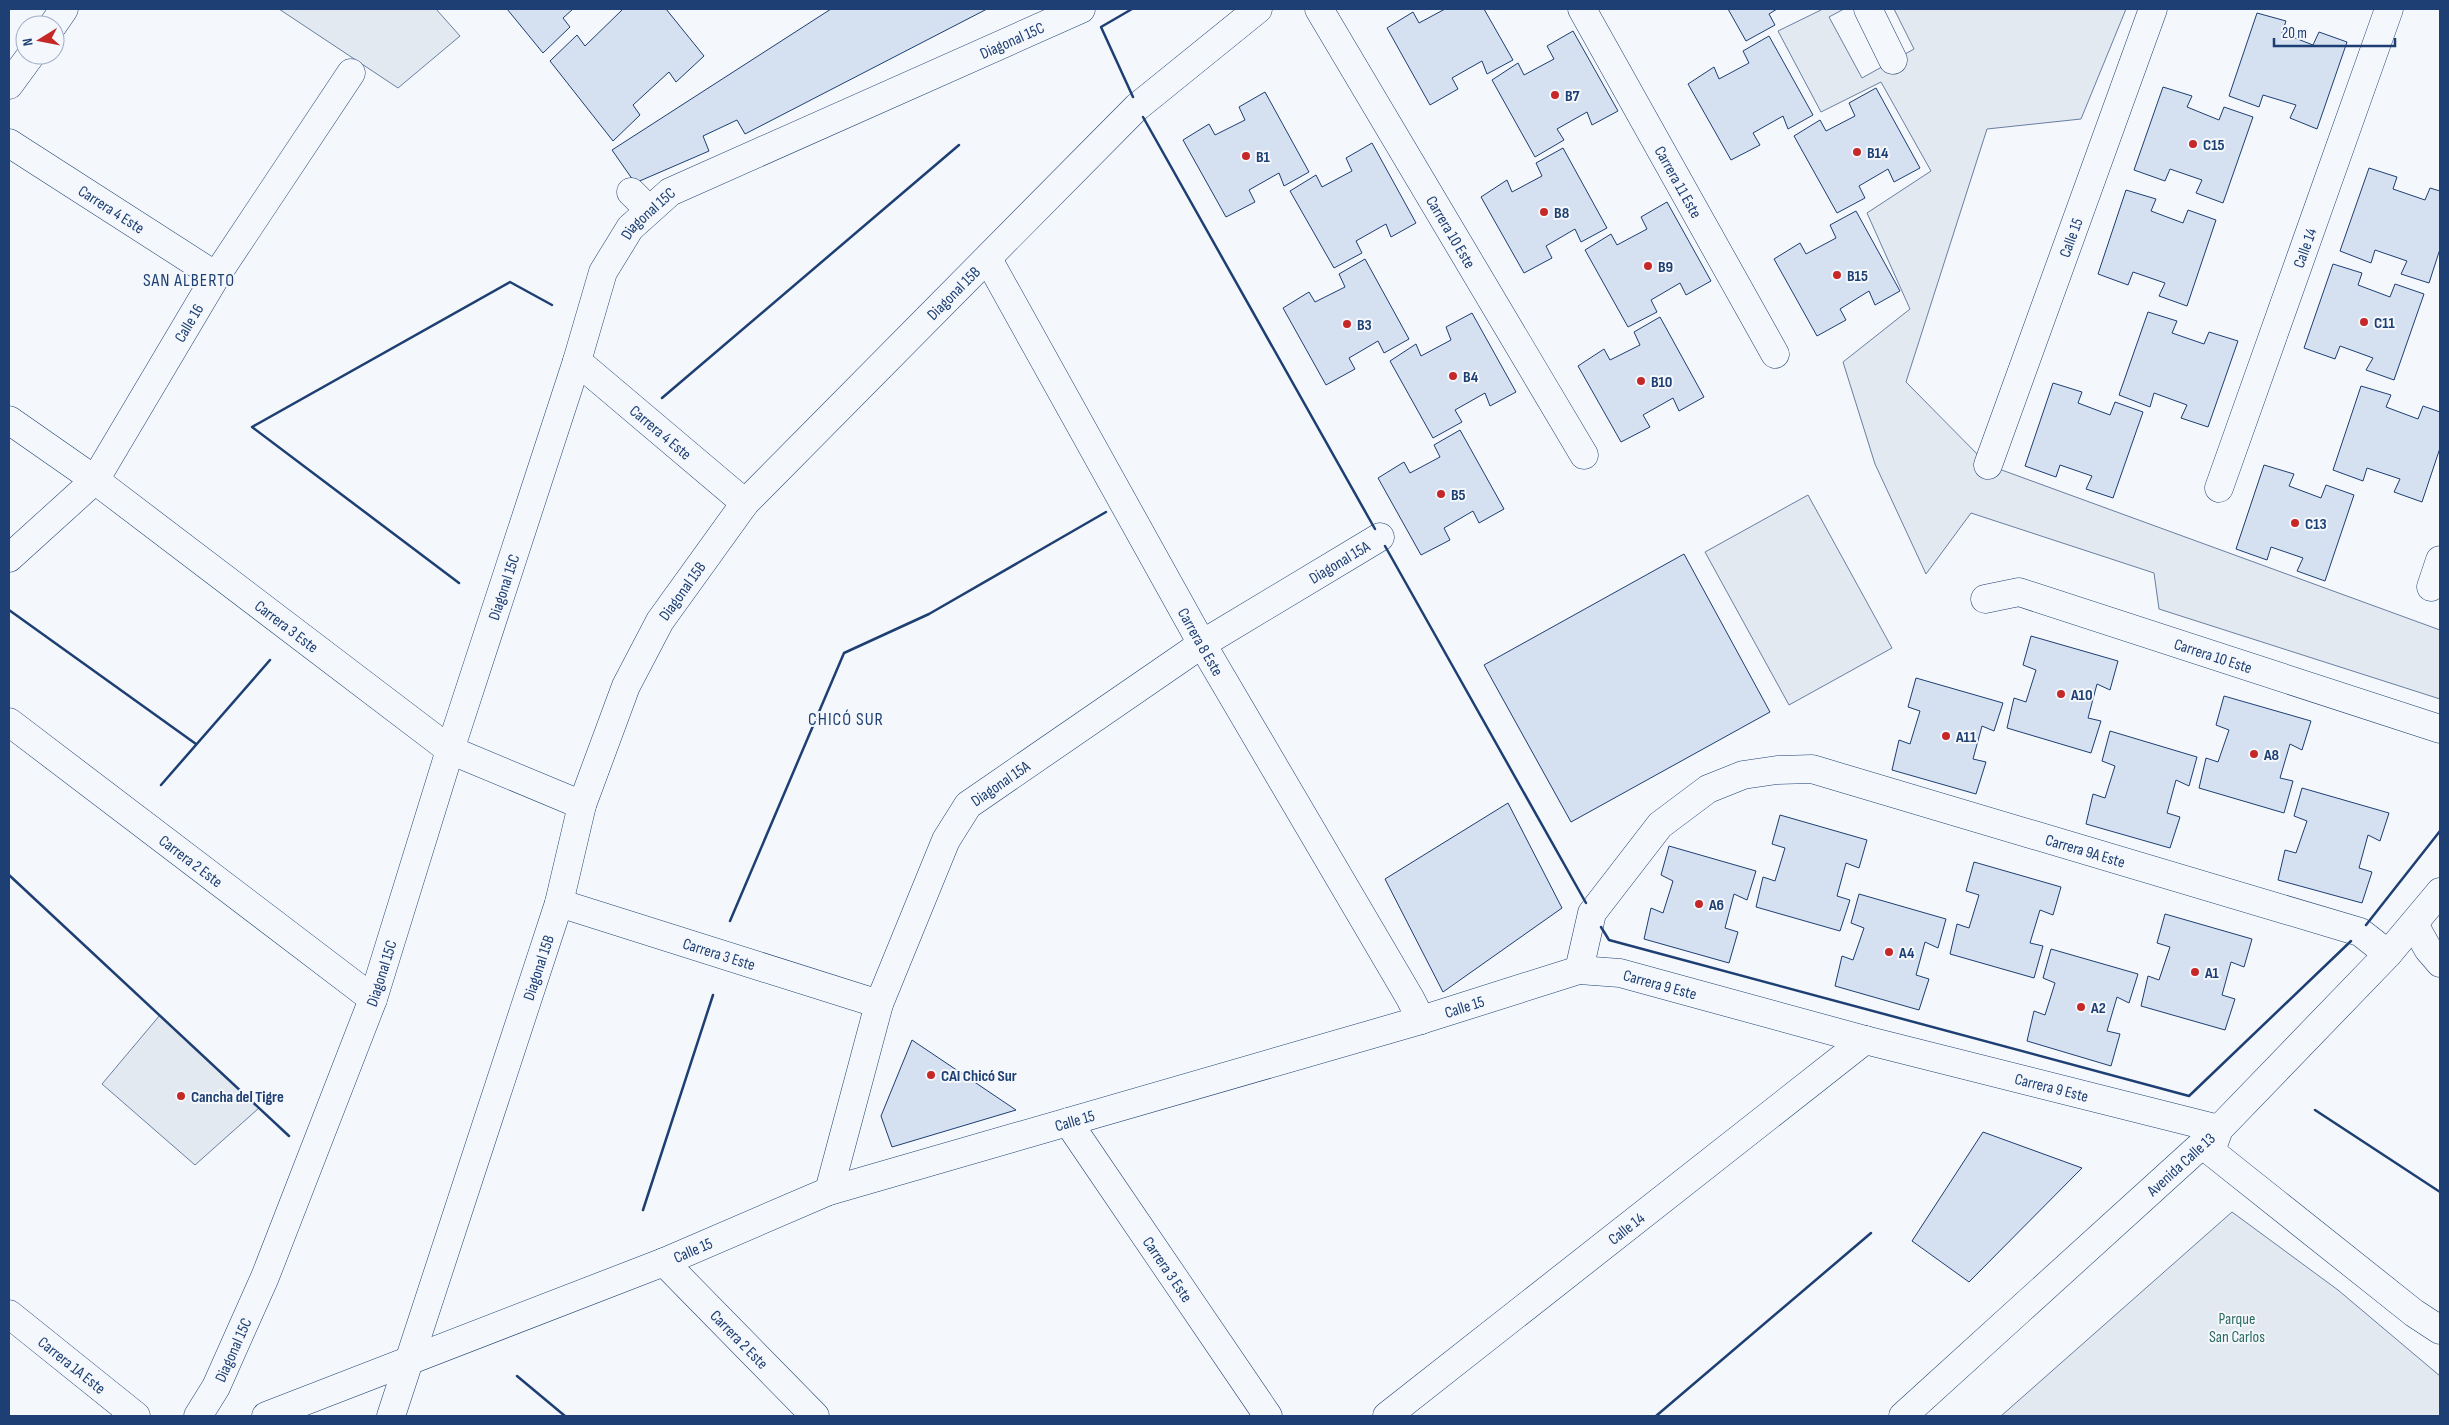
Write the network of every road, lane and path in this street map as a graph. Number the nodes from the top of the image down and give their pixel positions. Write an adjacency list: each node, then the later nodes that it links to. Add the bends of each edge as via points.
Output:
1 (1081, 9): 16 (street, Diagonal 15C, via 670,192 640,201 630,228 603,272)
2 (1258, 9): 13 (street, Diagonal 15B, via 1137,107)
3 (1319, 9): 18 (street, Carrera 10 Este)
4 (1582, 9): 15 (street, Carrera 11 Este)
5 (1868, 9): 8 (street)
6 (2152, 9): 19 (street, Calle 15)
7 (2389, 9): 21 (street, Calle 14)
8 (1893, 60)
9 (24, 65): 11 (street)
10 (351, 74): 14 (street, Calle 16)
11 (9, 85)
12 (9, 143): 14 (street, Carrera 4 Este)
13 (988, 258): 22 (street, Diagonal 15B); 28 (street, Carrera 8 Este)
14 (216, 276): 20 (street, Calle 16)
15 (1775, 354)
16 (577, 361): 22 (street, Carrera 4 Este); 31 (street, Diagonal 15C)
17 (9, 420): 20 (street, Carrera 3 Este)
18 (1584, 455)
19 (1988, 465)
20 (95, 480): 24 (street, Calle 16); 31 (street, Carrera 3 Este)
21 (2219, 488)
22 (745, 503): 32 (street, Diagonal 15B, via 660,620 626,686)
23 (1380, 538): 28 (street, Diagonal 15A)
24 (9, 558)
25 (2440, 560): 26 (street)
26 (2431, 587)
27 (1985, 599): 30 (street, Carrera 10 Este, via 2019,592)
28 (1202, 644): 40 (street, Diagonal 15A, via 968,805 946,840); 41 (street, Carrera 8 Este)
29 (9, 722): 39 (street, Carrera 2 Este)
30 (2440, 729)
31 (450, 750): 32 (street, Carrera 3 Este); 39 (street, Diagonal 15C)
32 (582, 805): 34 (street, Diagonal 15B)
33 (2440, 892): 35 (street, Avenida Calle 13)
34 (559, 903): 40 (street, Carrera 3 Este); 49 (street, Diagonal 15B)
35 (2414, 924): 36 (street, Avenida Calle 13); 37 (street)
36 (2388, 954): 38 (street, Carrera 9A Este, via 2360,932 1812,769 1744,775 1708,789 1660,824 1592,913); 44 (street, Avenida Calle 13)
37 (2440, 963)
38 (1579, 970): 41 (street, Calle 15); 42 (street, Carrera 9 Este, via 1620,973)
39 (373, 999): 51 (street, Diagonal 15C, via 265,1277 216,1387)
40 (879, 1004): 45 (street, Diagonal 15A)
41 (1421, 1020): 43 (street, Calle 15)
42 (1865, 1040): 44 (street, Carrera 9 Este); 56 (street, Calle 14)
43 (1068, 1122): 45 (street, Calle 15); 55 (street, Carrera 3 Este)
44 (2219, 1129): 48 (street, via 2213,1153 2414,1313); 57 (street, Avenida Calle 13)
45 (829, 1192): 46 (street, Calle 15)
46 (664, 1262): 49 (street, Calle 15); 54 (street, Carrera 2 Este)
47 (9, 1314): 50 (street, Carrera 1A Este)
48 (2440, 1330)
49 (409, 1362): 52 (street, Calle 15); 53 (street, Diagonal 15B)
50 (136, 1416)
51 (198, 1416)
52 (266, 1416)
53 (391, 1416)
54 (814, 1416)
55 (1268, 1416)
56 (1387, 1416)
57 (1903, 1416)

